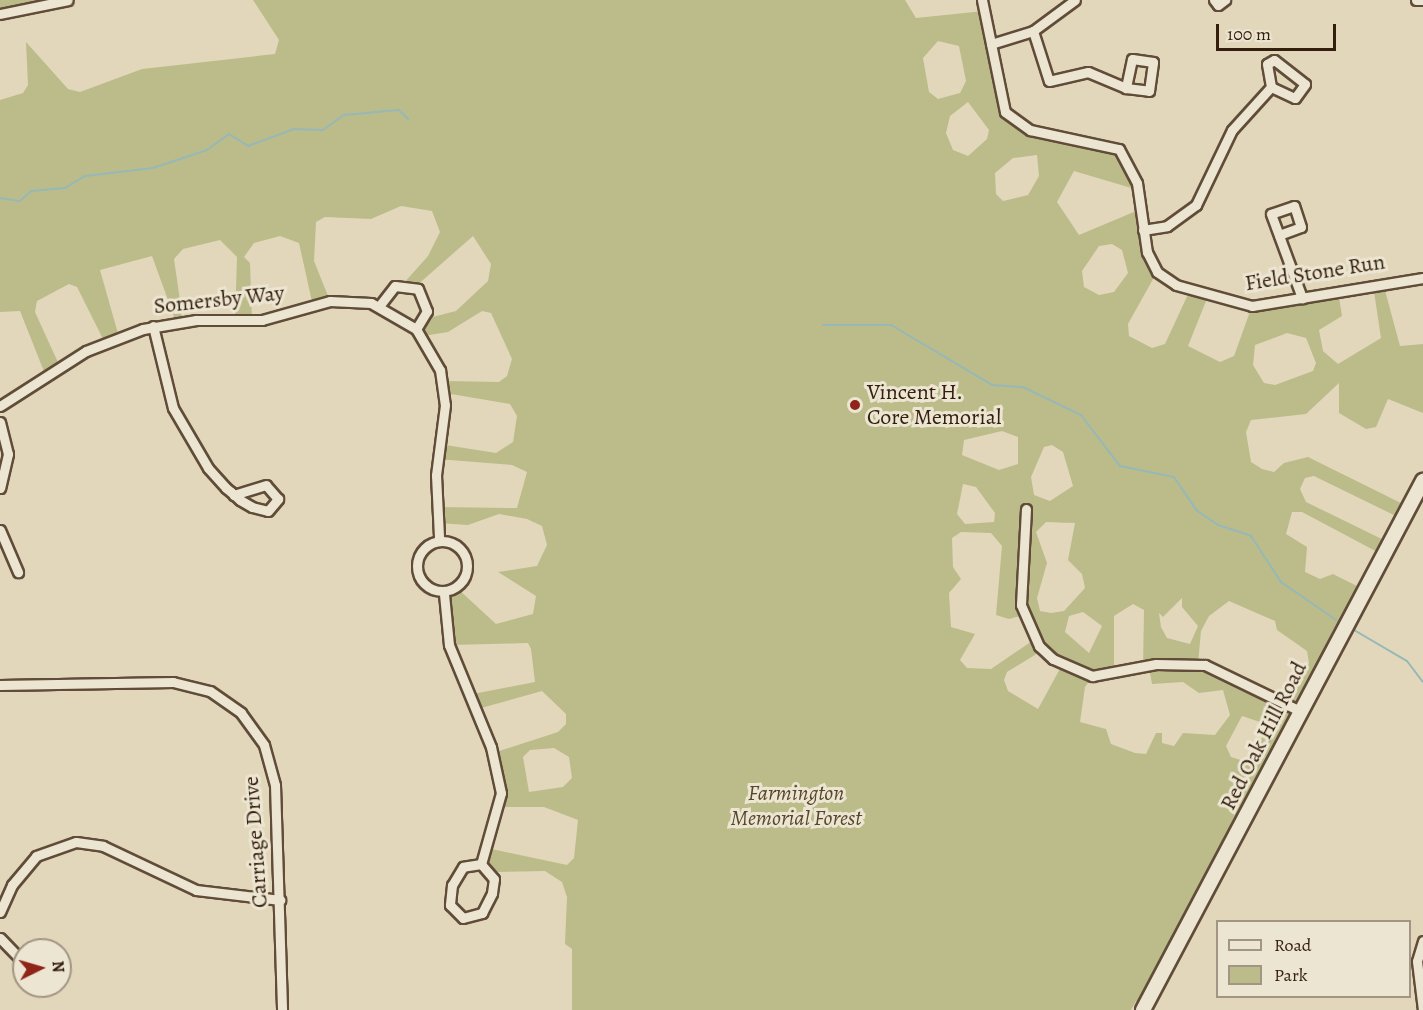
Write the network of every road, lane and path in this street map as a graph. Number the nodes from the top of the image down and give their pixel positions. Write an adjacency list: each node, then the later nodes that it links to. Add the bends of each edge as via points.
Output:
1 (68, 0): 8 (street)
2 (982, 0): 10 (street, Field Stone Run)
3 (1075, 0): 9 (street)
4 (1214, 0): 5 (street, via 1218,5)
5 (1225, 0)
6 (1416, 0): 7 (street)
7 (1423, 0)
8 (0, 14)
9 (1033, 31): 10 (street); 12 (street, via 1048,81 1088,72)
10 (991, 44): 13 (street, Field Stone Run, via 1005,112 1030,130 1119,149 1137,183)
11 (1271, 87): 11 (street, via 1295,98 1305,84 1274,60 1267,64); 13 (street, via 1232,130 1196,206 1167,226)
12 (1126, 88)
13 (1143, 230): 16 (street, Field Stone Run, via 1157,272 1176,285 1252,306)
14 (1279, 235): 16 (street)
15 (1423, 278): 16 (street, Field Stone Run)
16 (1302, 298)
17 (380, 305): 18 (street, Somersby Way, via 339,300 262,320); 19 (street, Somersby Way); 19 (street, via 395,286 418,289 427,311)
18 (153, 326): 20 (street, Somersby Way, via 86,351); 24 (street, via 167,389 183,430 208,468)
19 (416, 329): 27 (street, Somersby Way, via 437,360 445,393 436,475)
20 (0, 406)
21 (0, 422): 23 (street, via 8,454)
22 (1423, 481): 31 (street, Red Oak Hill Road)
23 (0, 488)
24 (234, 495)
25 (1026, 509): 31 (street, via 1021,605 1035,639 1053,659 1092,676 1156,664 1205,665)
26 (0, 530): 28 (street)
27 (439, 537): 29 (street, via 424,547 421,568 427,587); 29 (street, via 453,541 462,560 460,582)
28 (18, 572)
29 (444, 594): 32 (street, via 452,656 491,747 501,793)
30 (0, 685): 33 (street, Carriage Drive, via 173,682 227,701 253,729 271,764)
31 (1300, 711): 39 (street, Red Oak Hill Road)
32 (481, 864): 32 (street, via 463,867 452,885 450,904 462,918 482,914 492,894 494,879)
33 (280, 900): 34 (street, via 196,890 103,846 76,842 36,856 12,885); 38 (street, Carriage Drive)
34 (0, 912)
35 (0, 938): 37 (street)
36 (1423, 941): 40 (street, via 1417,961)
37 (12, 950)
38 (282, 1010)
39 (1143, 1010)
40 (1423, 1010)

